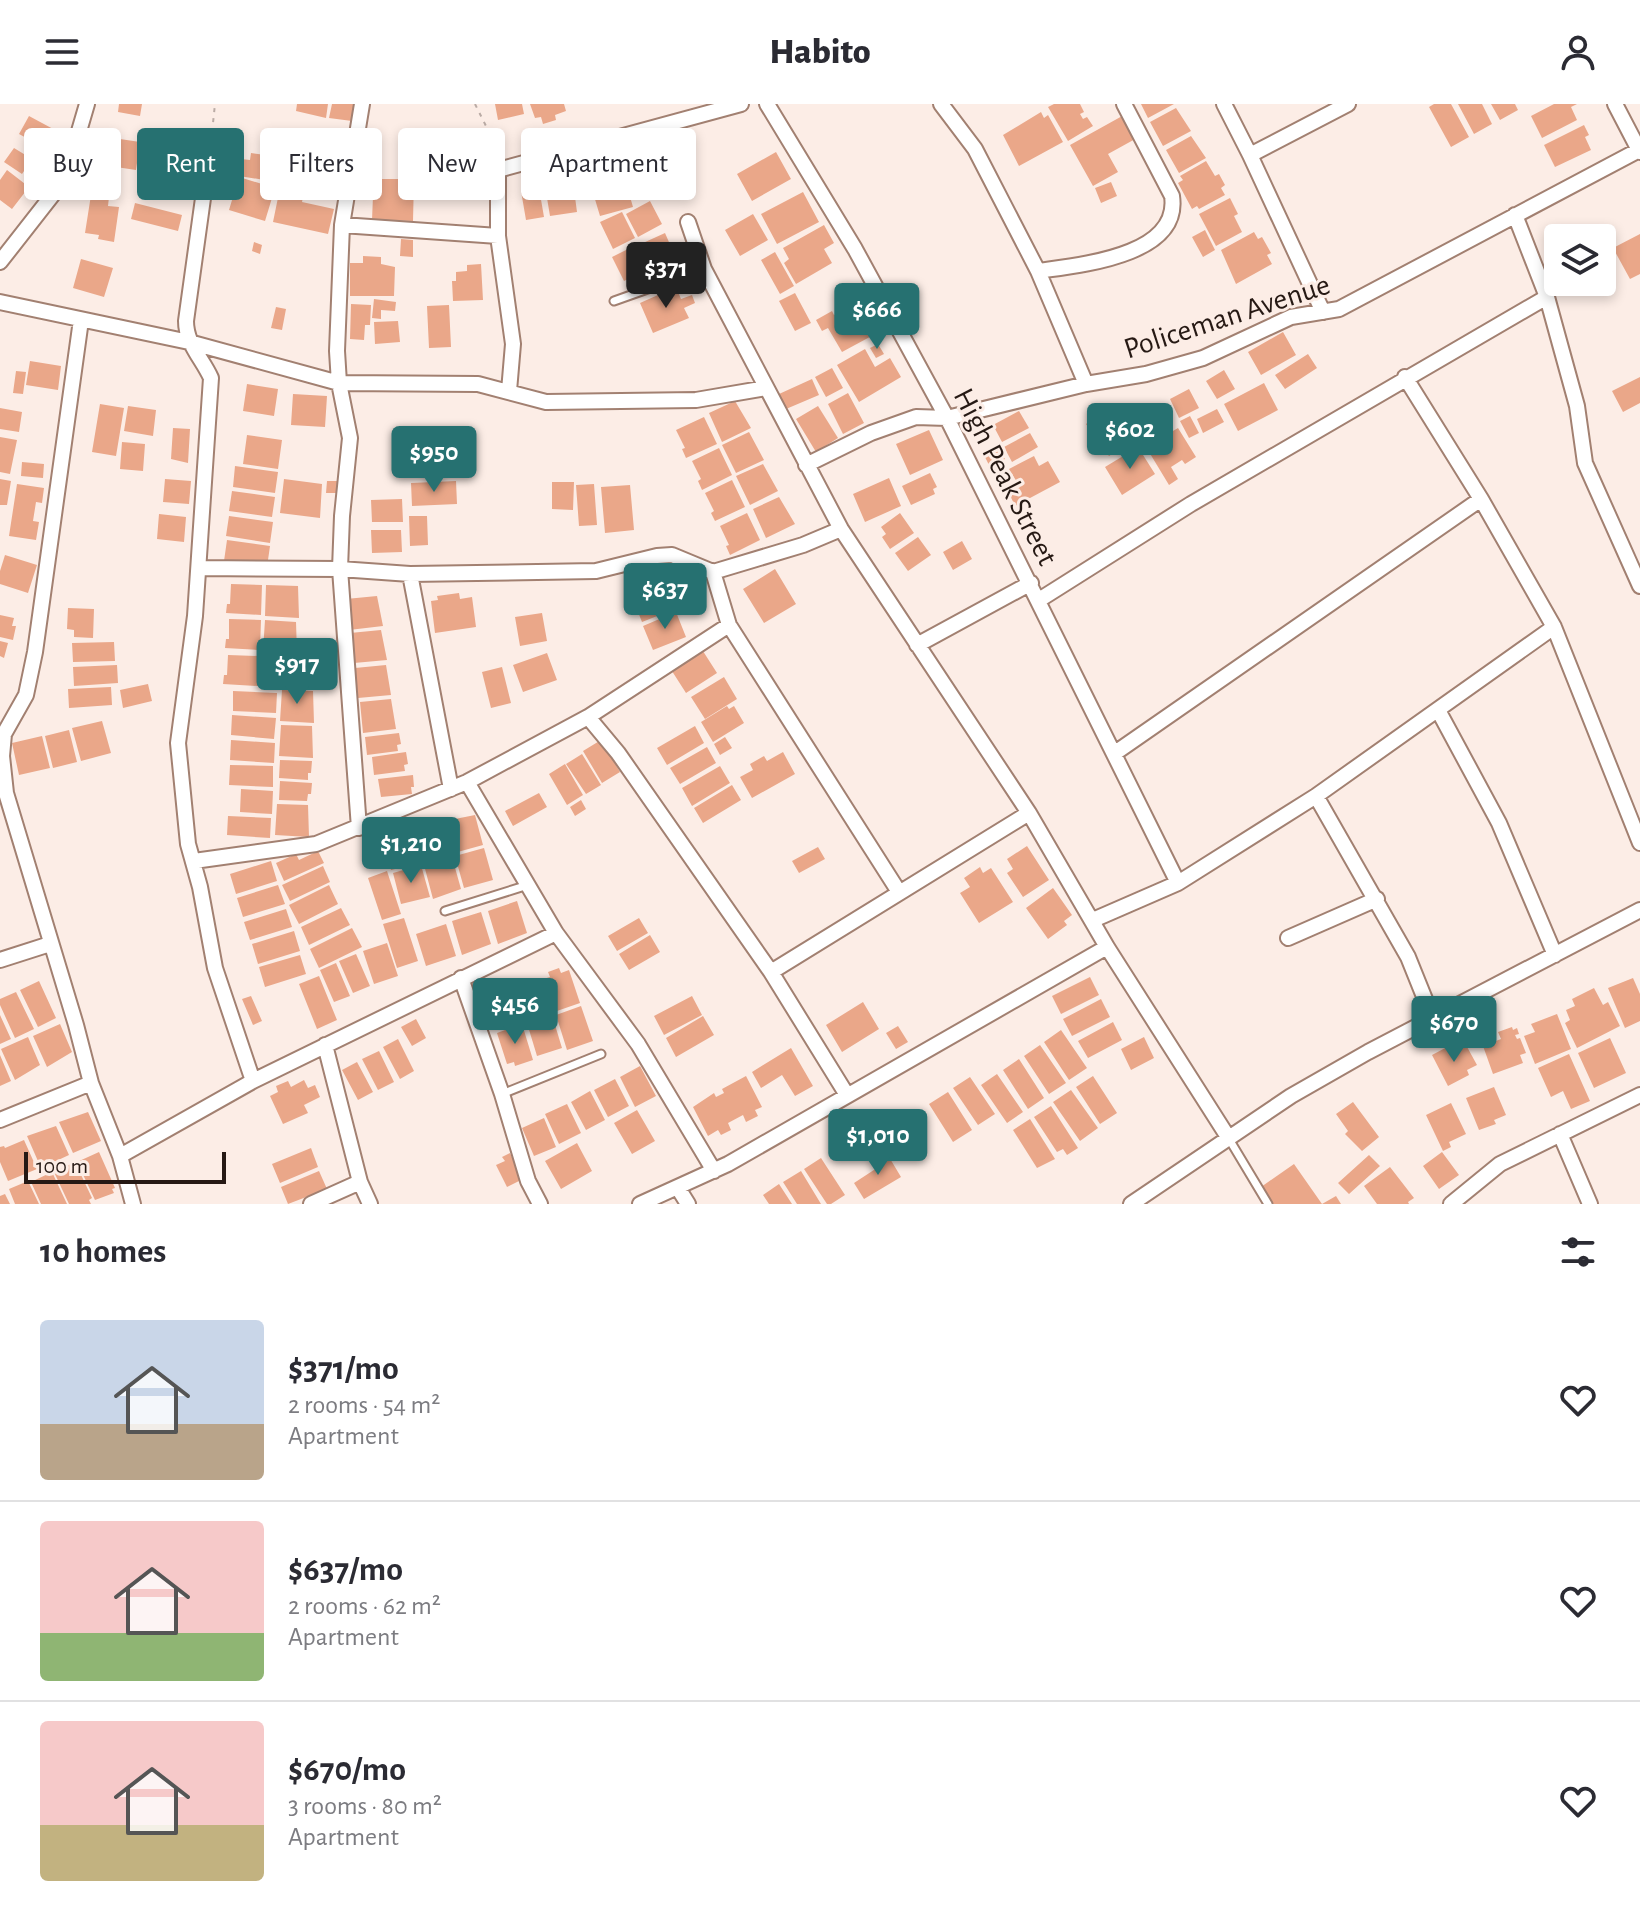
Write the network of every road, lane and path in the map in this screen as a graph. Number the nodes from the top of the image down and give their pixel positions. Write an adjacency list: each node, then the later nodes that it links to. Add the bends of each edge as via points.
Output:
1 (87, 104): 23 (street, via 65,179)
2 (215, 104): 12 (path)
3 (362, 104): 21 (street)
4 (475, 104): 13 (path)
5 (741, 104): 16 (street)
6 (767, 104): 37 (street, High Peak Street, via 855,249)
7 (941, 104): 25 (street, via 975,149)
8 (1124, 104): 25 (street, via 1172,196 1175,211 1168,227 1150,243 1121,253)
9 (1224, 104): 15 (street)
10 (1348, 104): 15 (street)
11 (1615, 104): 14 (street)
12 (212, 128)
13 (487, 128)
14 (1639, 151): 19 (street, Policeman Avenue)
15 (1250, 155): 29 (street)
16 (505, 168)
17 (203, 200): 31 (street, via 186,321)
18 (498, 200): 22 (street)
19 (1515, 215): 26 (street); 29 (street, Policeman Avenue, via 1356,301)
20 (688, 222): 24 (street)
21 (342, 225): 22 (street); 33 (street)
22 (498, 236): 36 (street, via 513,344)
23 (0, 262)
24 (704, 269): 27 (lane); 35 (street)
25 (1038, 271): 34 (street)
26 (1547, 297): 32 (street); 41 (street, via 1577,406 1585,463)
27 (614, 301)
28 (0, 302): 30 (street)
29 (1323, 312): 34 (street, Policeman Avenue, via 1291,317 1203,358)
30 (81, 320): 31 (street); 57 (street, via 35,652 26,695 4,734)
31 (189, 342): 33 (street); 42 (street, via 211,378)
32 (1405, 377): 39 (street); 48 (street)
33 (339, 383): 36 (street, via 478,384); 43 (street, via 350,438)
34 (1086, 384): 37 (street, Policeman Avenue)
35 (766, 388): 36 (street, via 696,400 546,402); 38 (street)
36 (509, 391)
37 (947, 418): 38 (street, Policeman Avenue, via 916,417); 46 (street, High Peak Street)
38 (806, 465): 40 (street)
39 (1481, 499): 50 (street); 54 (street)
40 (841, 529): 44 (street); 51 (street)
41 (1635, 563): 47 (street)
42 (200, 568): 43 (street); 62 (street, via 178,743)
43 (340, 569): 45 (street); 60 (street)
44 (713, 572): 45 (street, via 672,555 596,571); 49 (street)
45 (410, 574): 56 (street)
46 (1031, 583): 48 (street, High Peak Street); 51 (street)
47 (1640, 586)
48 (1039, 600): 54 (street, High Peak Street)
49 (729, 625): 53 (street); 65 (street)
50 (1554, 627): 52 (street); 61 (street)
51 (917, 645): 59 (street)
52 (1438, 710): 58 (street); 74 (street, via 1499,823)
53 (588, 717): 55 (street); 76 (street)
54 (1115, 753): 63 (street, High Peak Street)
55 (467, 782): 56 (street); 64 (street)
56 (451, 789): 60 (street)
57 (3, 794): 72 (street)
58 (1316, 796): 63 (street); 66 (street)
59 (1029, 813): 65 (street); 69 (street)
60 (359, 828): 62 (street, via 316,844)
61 (1640, 843)
62 (194, 861): 81 (street, via 215,968)
63 (1178, 883): 69 (street)
64 (528, 885): 68 (lane); 70 (street)
65 (899, 892): 76 (street)
66 (1377, 899): 71 (street); 78 (street)
67 (1640, 910): 74 (street)
68 (445, 911)
69 (1093, 920): 73 (street)
70 (556, 933): 77 (street); 90 (street, via 638,1044)
71 (1288, 938)
72 (50, 944): 75 (street); 82 (street)
73 (1107, 947): 84 (street); 88 (street)
74 (1555, 955): 78 (street)
75 (0, 960)
76 (771, 972): 84 (street)
77 (461, 978): 79 (street); 83 (street)
78 (1433, 1019): 88 (street, via 1291,1096)
79 (325, 1045): 81 (street); 91 (street)
80 (601, 1054): 83 (lane)
81 (253, 1081): 89 (street)
82 (91, 1083): 86 (street); 89 (street)
83 (502, 1094): 96 (street)
84 (847, 1095): 90 (street)
85 (1640, 1095): 87 (street)
86 (0, 1120)
87 (1560, 1134): 101 (street, via 1500,1164); 102 (street)
88 (1228, 1137): 99 (street); 100 (lane)
89 (120, 1156): 93 (street)
90 (714, 1171): 92 (street)
91 (360, 1182): 94 (street); 95 (street)
92 (678, 1188): 97 (street); 98 (street)
93 (133, 1204)
94 (311, 1204)
95 (370, 1204)
96 (540, 1204)
97 (640, 1204)
98 (688, 1204)
99 (1131, 1204)
100 (1268, 1204)
101 (1451, 1204)
102 (1590, 1204)

